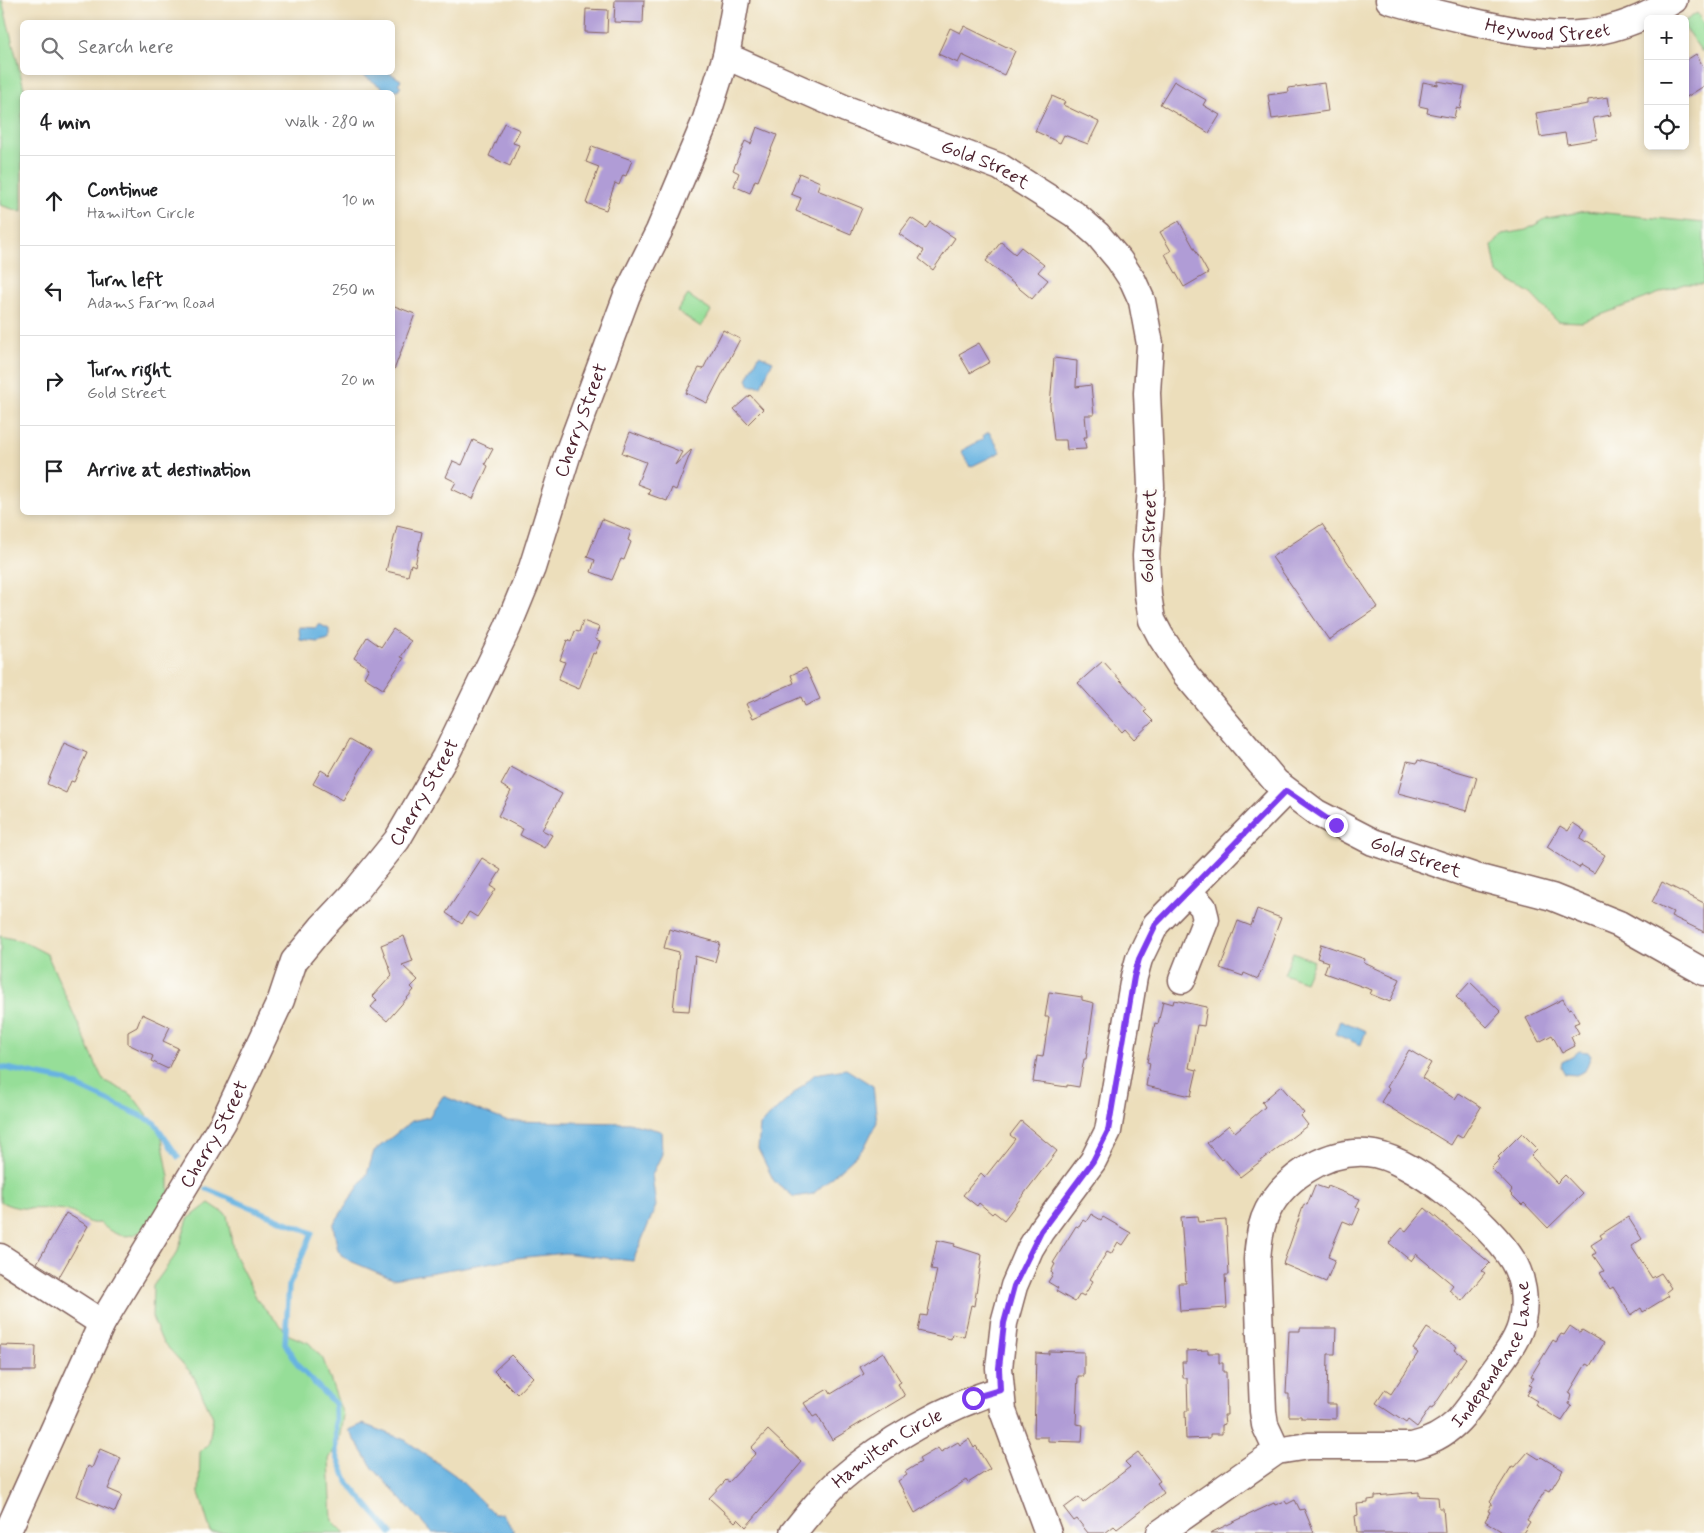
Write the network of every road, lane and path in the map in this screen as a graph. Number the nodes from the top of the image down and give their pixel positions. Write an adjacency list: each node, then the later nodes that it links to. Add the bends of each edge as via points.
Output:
1 (736, 0): 4 (street, Cherry Street)
2 (1389, 0): 3 (street, Heywood Street, via 1517,32 1562,36 1612,28 1639,19)
3 (1674, 0)
4 (726, 56): 5 (street, Gold Street, via 846,109 1000,167 1074,214 1120,260 1142,301 1150,344 1147,393 1151,487 1146,556 1152,620 1186,675 1258,763); 10 (street, Cherry Street, via 692,154 651,250 626,295 567,456 520,598 445,757 398,840 294,961 281,1000 223,1123)
5 (1286, 791): 6 (street); 7 (street, Gold Street, via 1336,825 1373,842 1570,904 1619,924)
6 (1188, 890): 8 (street, via 1203,908 1206,919); 11 (street, via 1156,924 1139,959 1112,1113 1102,1146 1041,1231 1014,1286 1004,1323)
7 (1704, 972)
8 (1182, 980)
9 (0, 1257): 10 (street)
10 (102, 1323): 13 (street, Cherry Street)
11 (1000, 1390): 14 (street, Hamilton Circle, via 951,1408 862,1462 821,1499); 15 (street, via 1010,1433)
12 (1277, 1452): 12 (street, Independence Lane, via 1308,1446 1394,1447 1428,1442 1461,1420 1519,1331 1524,1294 1514,1262 1503,1246 1462,1206 1412,1167 1367,1153 1345,1154 1324,1160 1290,1183 1275,1199 1265,1218 1257,1260 1262,1398 1265,1424); 16 (street, Independence Lane)
13 (8, 1533)
14 (793, 1533)
15 (1048, 1533)
16 (1160, 1533)

